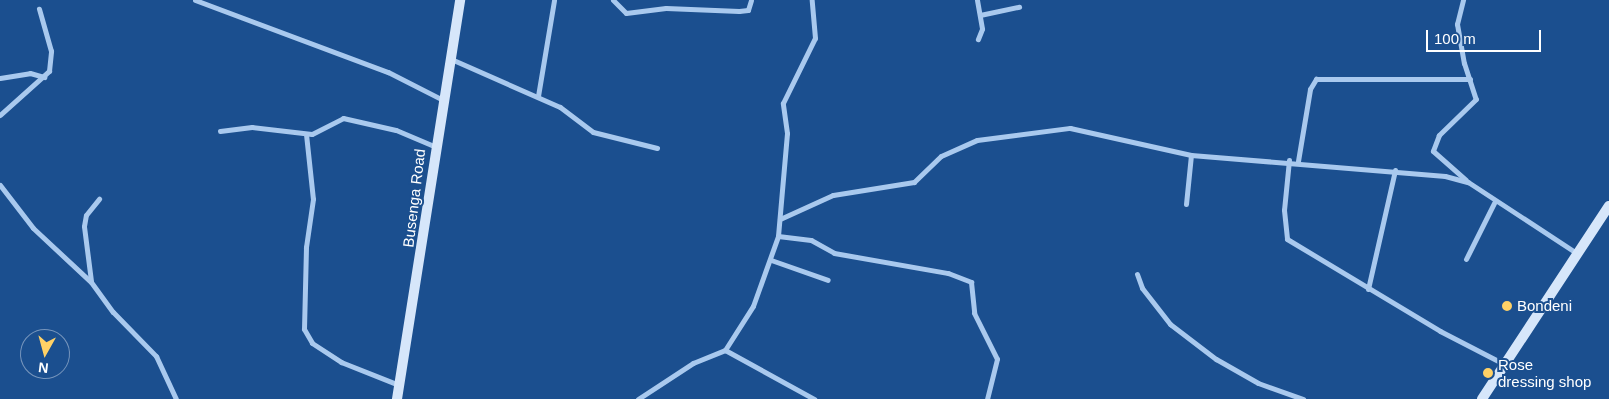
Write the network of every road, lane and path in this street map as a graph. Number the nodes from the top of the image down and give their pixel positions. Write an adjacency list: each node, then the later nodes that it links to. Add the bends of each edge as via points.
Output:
1 (195, 0): 18 (street, via 388,72)
2 (460, 0): 13 (street, Busenga Road)
3 (554, 0): 17 (street)
4 (613, 0): 5 (street, via 626,13 666,8 739,11 748,10)
5 (751, 0)
6 (812, 0): 34 (street, via 815,38 784,103 787,133)
7 (977, 0): 11 (street)
8 (1464, 0): 16 (street, via 1457,24)
9 (1019, 7): 11 (street)
10 (40, 10): 14 (street, via 51,51 49,71)
11 (980, 15): 12 (street)
12 (978, 38)
13 (449, 58): 17 (street); 18 (street, Busenga Road)
14 (44, 77): 15 (street, via 30,73); 19 (street)
15 (0, 78)
16 (1470, 79): 26 (street, via 1316,79 1310,89); 28 (street, via 1476,99 1474,104 1438,135 1433,151)
17 (538, 96): 23 (street, via 560,107 593,132)
18 (443, 100): 22 (street, Busenga Road)
19 (0, 115)
20 (220, 131): 21 (street, via 252,127)
21 (306, 134): 22 (street, via 317,133 334,121 354,119); 45 (street, via 313,199 306,247 304,329 312,342 341,362)
22 (436, 146): 45 (street, Busenga Road, via 420,269)
23 (657, 148)
24 (1191, 155): 25 (street); 32 (street); 34 (street, via 1070,128 997,136 977,140 941,156 910,184 833,195)
25 (1289, 160): 26 (street); 42 (street, via 1284,210 1287,240)
26 (1298, 161): 27 (street)
27 (1395, 170): 28 (street); 42 (street)
28 (1468, 182): 31 (street)
29 (0, 185): 41 (street, via 33,228)
30 (99, 199): 41 (street, via 86,215 84,226)
31 (1494, 202): 36 (street); 37 (street)
32 (1186, 204)
33 (1609, 206): 36 (street)
34 (780, 220): 35 (street)
35 (778, 236): 38 (street); 50 (street, via 811,240 834,253 930,269 971,282 974,313 997,359)
36 (1579, 254): 44 (street)
37 (1466, 259)
38 (771, 260): 40 (street); 43 (street, via 752,306)
39 (1138, 274): 51 (street, via 1142,288 1170,324 1216,360 1258,383)
40 (828, 280)
41 (91, 282): 46 (street, via 113,312 156,356)
42 (1368, 289): 44 (street)
43 (725, 350): 48 (street, via 693,362); 49 (street)
44 (1507, 366): 52 (street)
45 (399, 385): 47 (street, Busenga Road)
46 (176, 399)
47 (397, 399)
48 (638, 399)
49 (814, 399)
50 (987, 399)
51 (1303, 399)
52 (1482, 399)

